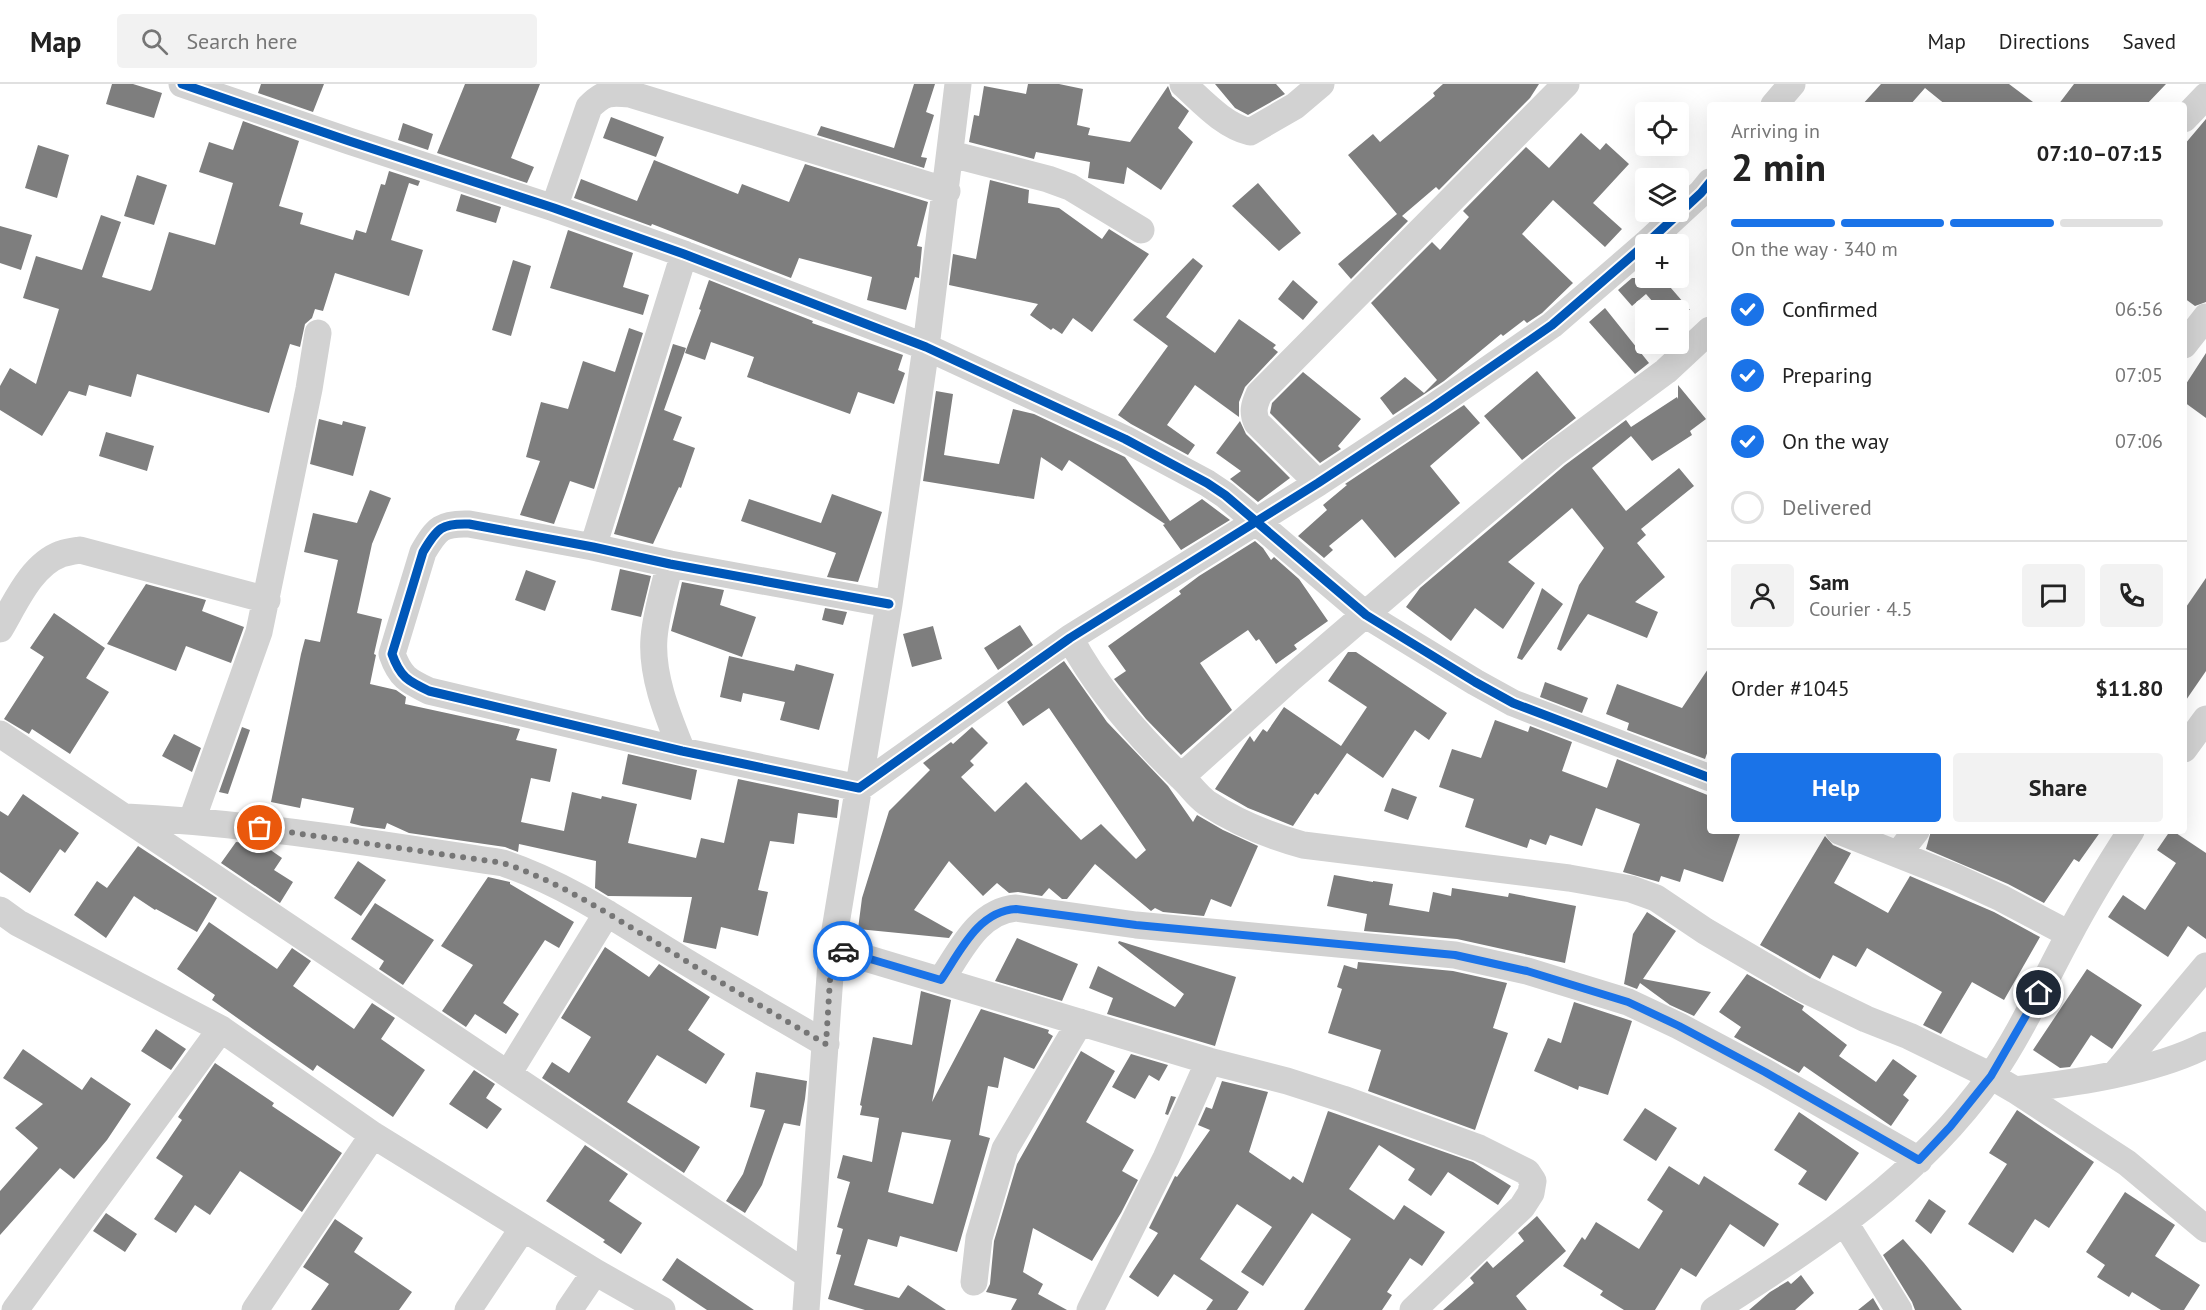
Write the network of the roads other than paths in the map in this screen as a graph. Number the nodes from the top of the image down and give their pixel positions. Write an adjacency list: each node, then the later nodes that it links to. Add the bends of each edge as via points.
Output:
1 (182, 84): 13 (street)
2 (958, 84): 10 (street)
3 (1183, 84): 4 (street, via 1223,119 1250,132 1295,106)
4 (1321, 84)
5 (1566, 84): 21 (street, via 1259,394 1253,414 1257,423)
6 (1792, 84): 8 (street)
7 (2206, 96): 9 (street)
8 (1776, 102)
9 (2187, 116)
10 (951, 154): 12 (street); 14 (street, via 1070,187)
11 (1707, 186): 21 (street, via 1552,325)
12 (947, 191): 13 (street, via 613,92 600,96 589,107); 20 (street)
13 (554, 208): 15 (street)
14 (1141, 230)
15 (684, 254): 20 (street); 23 (street)
16 (2206, 317): 19 (street)
17 (318, 333): 25 (street)
18 (1707, 333): 27 (street, via 1666,370 1555,453)
19 (2187, 341)
20 (926, 347): 22 (street, via 1125,439 1207,483); 26 (street)
21 (1318, 483): 22 (street)
22 (1256, 521): 27 (street); 29 (street)
23 (593, 547): 24 (street); 33 (street, via 469,524 441,527 423,552 392,654 398,670 429,691)
24 (670, 564): 26 (street); 33 (street, via 653,639 663,704)
25 (267, 600): 28 (street, via 80,550 60,554 41,567); 38 (street, via 260,632)
26 (889, 604): 36 (street)
27 (1366, 615): 34 (street); 35 (street, via 1513,703)
28 (0, 629)
29 (1070, 638): 34 (street, via 1081,660 1120,712); 36 (street)
30 (2206, 719): 32 (street)
31 (0, 734): 37 (street)
32 (2187, 745)
33 (682, 751): 36 (street)
34 (1181, 777): 56 (street, via 1204,801 1223,812 1274,837 1303,845 1569,878 1631,889 1656,898 1804,989)
35 (1707, 777)
36 (859, 788): 46 (street)
37 (124, 817): 38 (street); 55 (street)
38 (192, 820): 44 (street, via 503,863 532,873)
39 (1847, 834): 42 (street)
40 (1914, 834): 42 (street)
41 (2129, 834): 45 (street)
42 (1898, 854): 45 (street, via 2001,898)
43 (0, 910): 50 (street)
44 (607, 913): 51 (street); 55 (street)
45 (2069, 934): 56 (street)
46 (832, 948): 48 (street); 51 (street)
47 (2206, 966): 54 (street)
48 (941, 980): 49 (street); 59 (street, via 975,931 1003,909 1455,955 1527,971 1628,1002 1765,1072)
49 (1080, 1022): 53 (street); 65 (street, via 1005,1149 979,1238)
50 (221, 1029): 58 (street); 66 (street)
51 (826, 1044): 64 (street)
52 (2206, 1045): 54 (street, via 2171,1061)
53 (1209, 1061): 72 (street, via 1166,1158); 73 (street, via 1343,1099 1479,1148 1527,1172 1533,1181 1522,1208)
54 (2116, 1073): 57 (street)
55 (508, 1074): 64 (street)
56 (1991, 1076): 57 (street); 59 (street)
57 (2015, 1090): 62 (street, via 2127,1163)
58 (373, 1135): 61 (street); 67 (street)
59 (1919, 1160): 60 (street)
60 (1845, 1223): 74 (street); 75 (street)
61 (523, 1228): 63 (street); 68 (street)
62 (2206, 1229)
63 (596, 1272): 69 (street); 70 (street)
64 (808, 1275): 71 (street)
65 (974, 1282)
66 (15, 1310)
67 (255, 1310)
68 (468, 1310)
69 (569, 1310)
70 (663, 1310)
71 (806, 1310)
72 (1090, 1310)
73 (1413, 1310)
74 (1713, 1310)
75 (1899, 1310)

